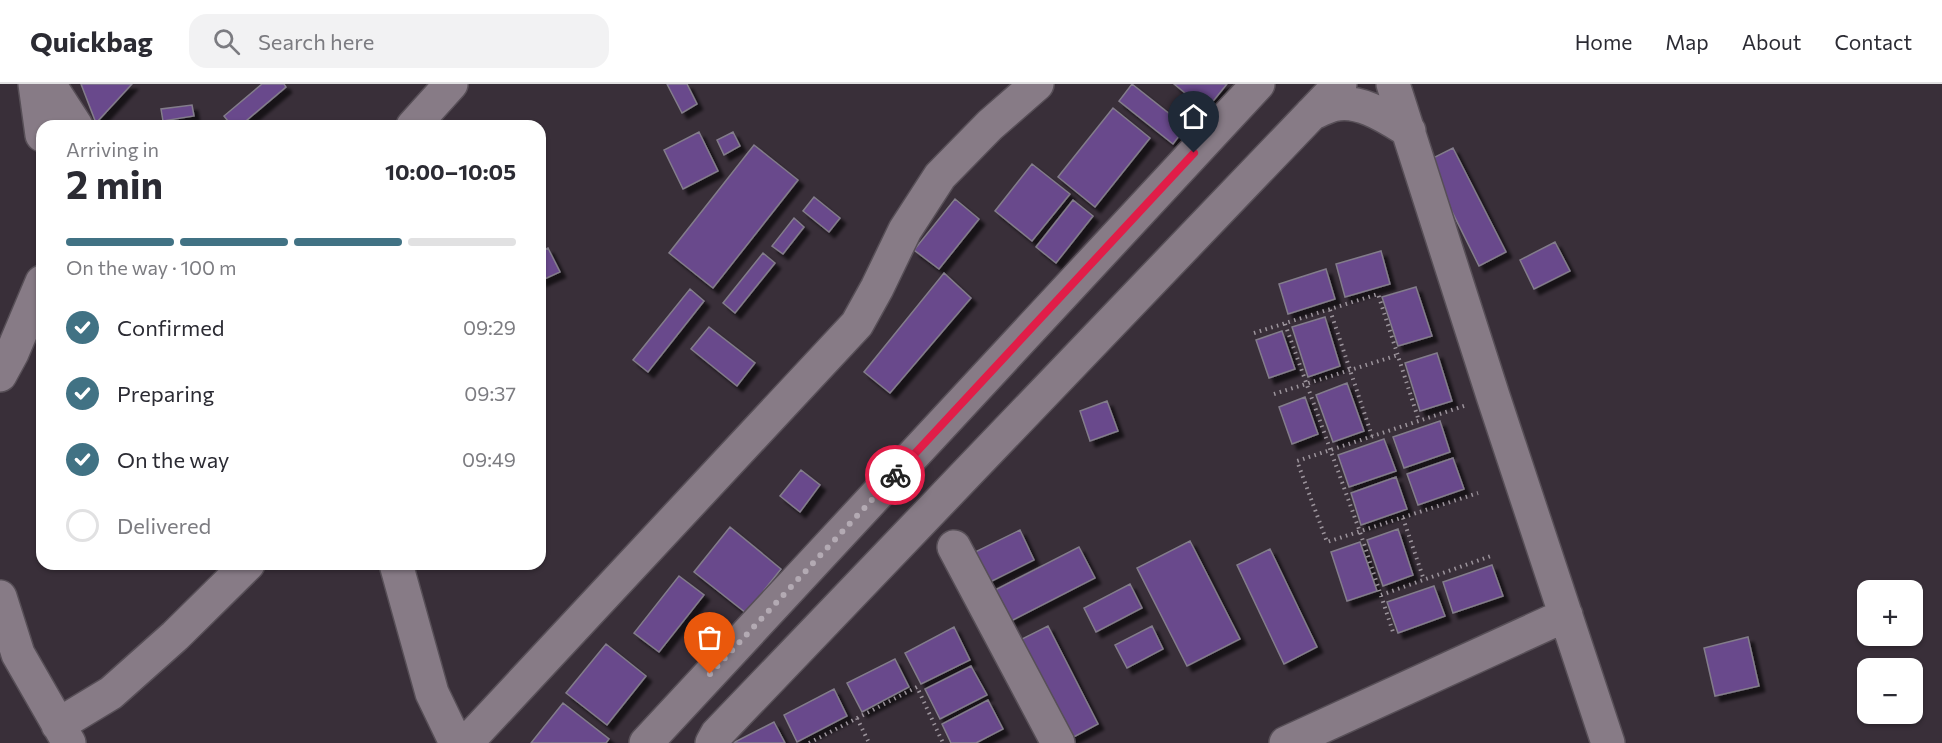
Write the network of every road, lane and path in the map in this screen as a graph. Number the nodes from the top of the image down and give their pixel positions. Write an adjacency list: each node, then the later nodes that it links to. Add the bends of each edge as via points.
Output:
1 (35, 84): 9 (street)
2 (49, 84): 10 (street)
3 (451, 84): 11 (street)
4 (1037, 84): 41 (street, via 940,176 905,230 857,324)
5 (1258, 84): 42 (street)
6 (1340, 84): 8 (street)
7 (1393, 84): 12 (street)
8 (1311, 114): 12 (street, via 1335,104 1358,105); 43 (street)
9 (40, 120)
10 (72, 120)
11 (418, 120)
12 (1409, 131): 22 (street)
13 (36, 296): 19 (street)
14 (1330, 309): 15 (path); 17 (path, via 1378,294); 18 (path)
15 (1285, 324): 16 (path); 20 (path)
16 (1254, 333)
17 (1398, 355): 18 (path); 23 (path)
18 (1350, 370): 20 (path); 24 (path)
19 (0, 375)
20 (1307, 384): 21 (path); 25 (path)
21 (1274, 394)
22 (1493, 396): 23 (path); 36 (street)
23 (1419, 421): 24 (path)
24 (1372, 436): 25 (path)
25 (1330, 449): 28 (path); 28 (path, via 1297,461 1327,543)
26 (1478, 493): 27 (path)
27 (1403, 518): 28 (path); 33 (path)
28 (1360, 532): 34 (path)
29 (954, 547): 47 (street)
30 (1491, 556): 33 (path)
31 (242, 570): 39 (street, via 175,636)
32 (398, 570): 40 (street, via 432,693)
33 (1424, 580): 34 (path)
34 (1381, 595): 37 (path)
35 (0, 597): 39 (street, via 18,654)
36 (1566, 615): 48 (street); 49 (street)
37 (1395, 635)
38 (857, 718): 44 (path); 45 (path); 46 (path, via 916,687)
39 (63, 734)
40 (456, 743)
41 (465, 743)
42 (646, 743)
43 (712, 743)
44 (809, 743)
45 (869, 743)
46 (943, 743)
47 (1058, 743)
48 (1286, 743)
49 (1608, 743)

